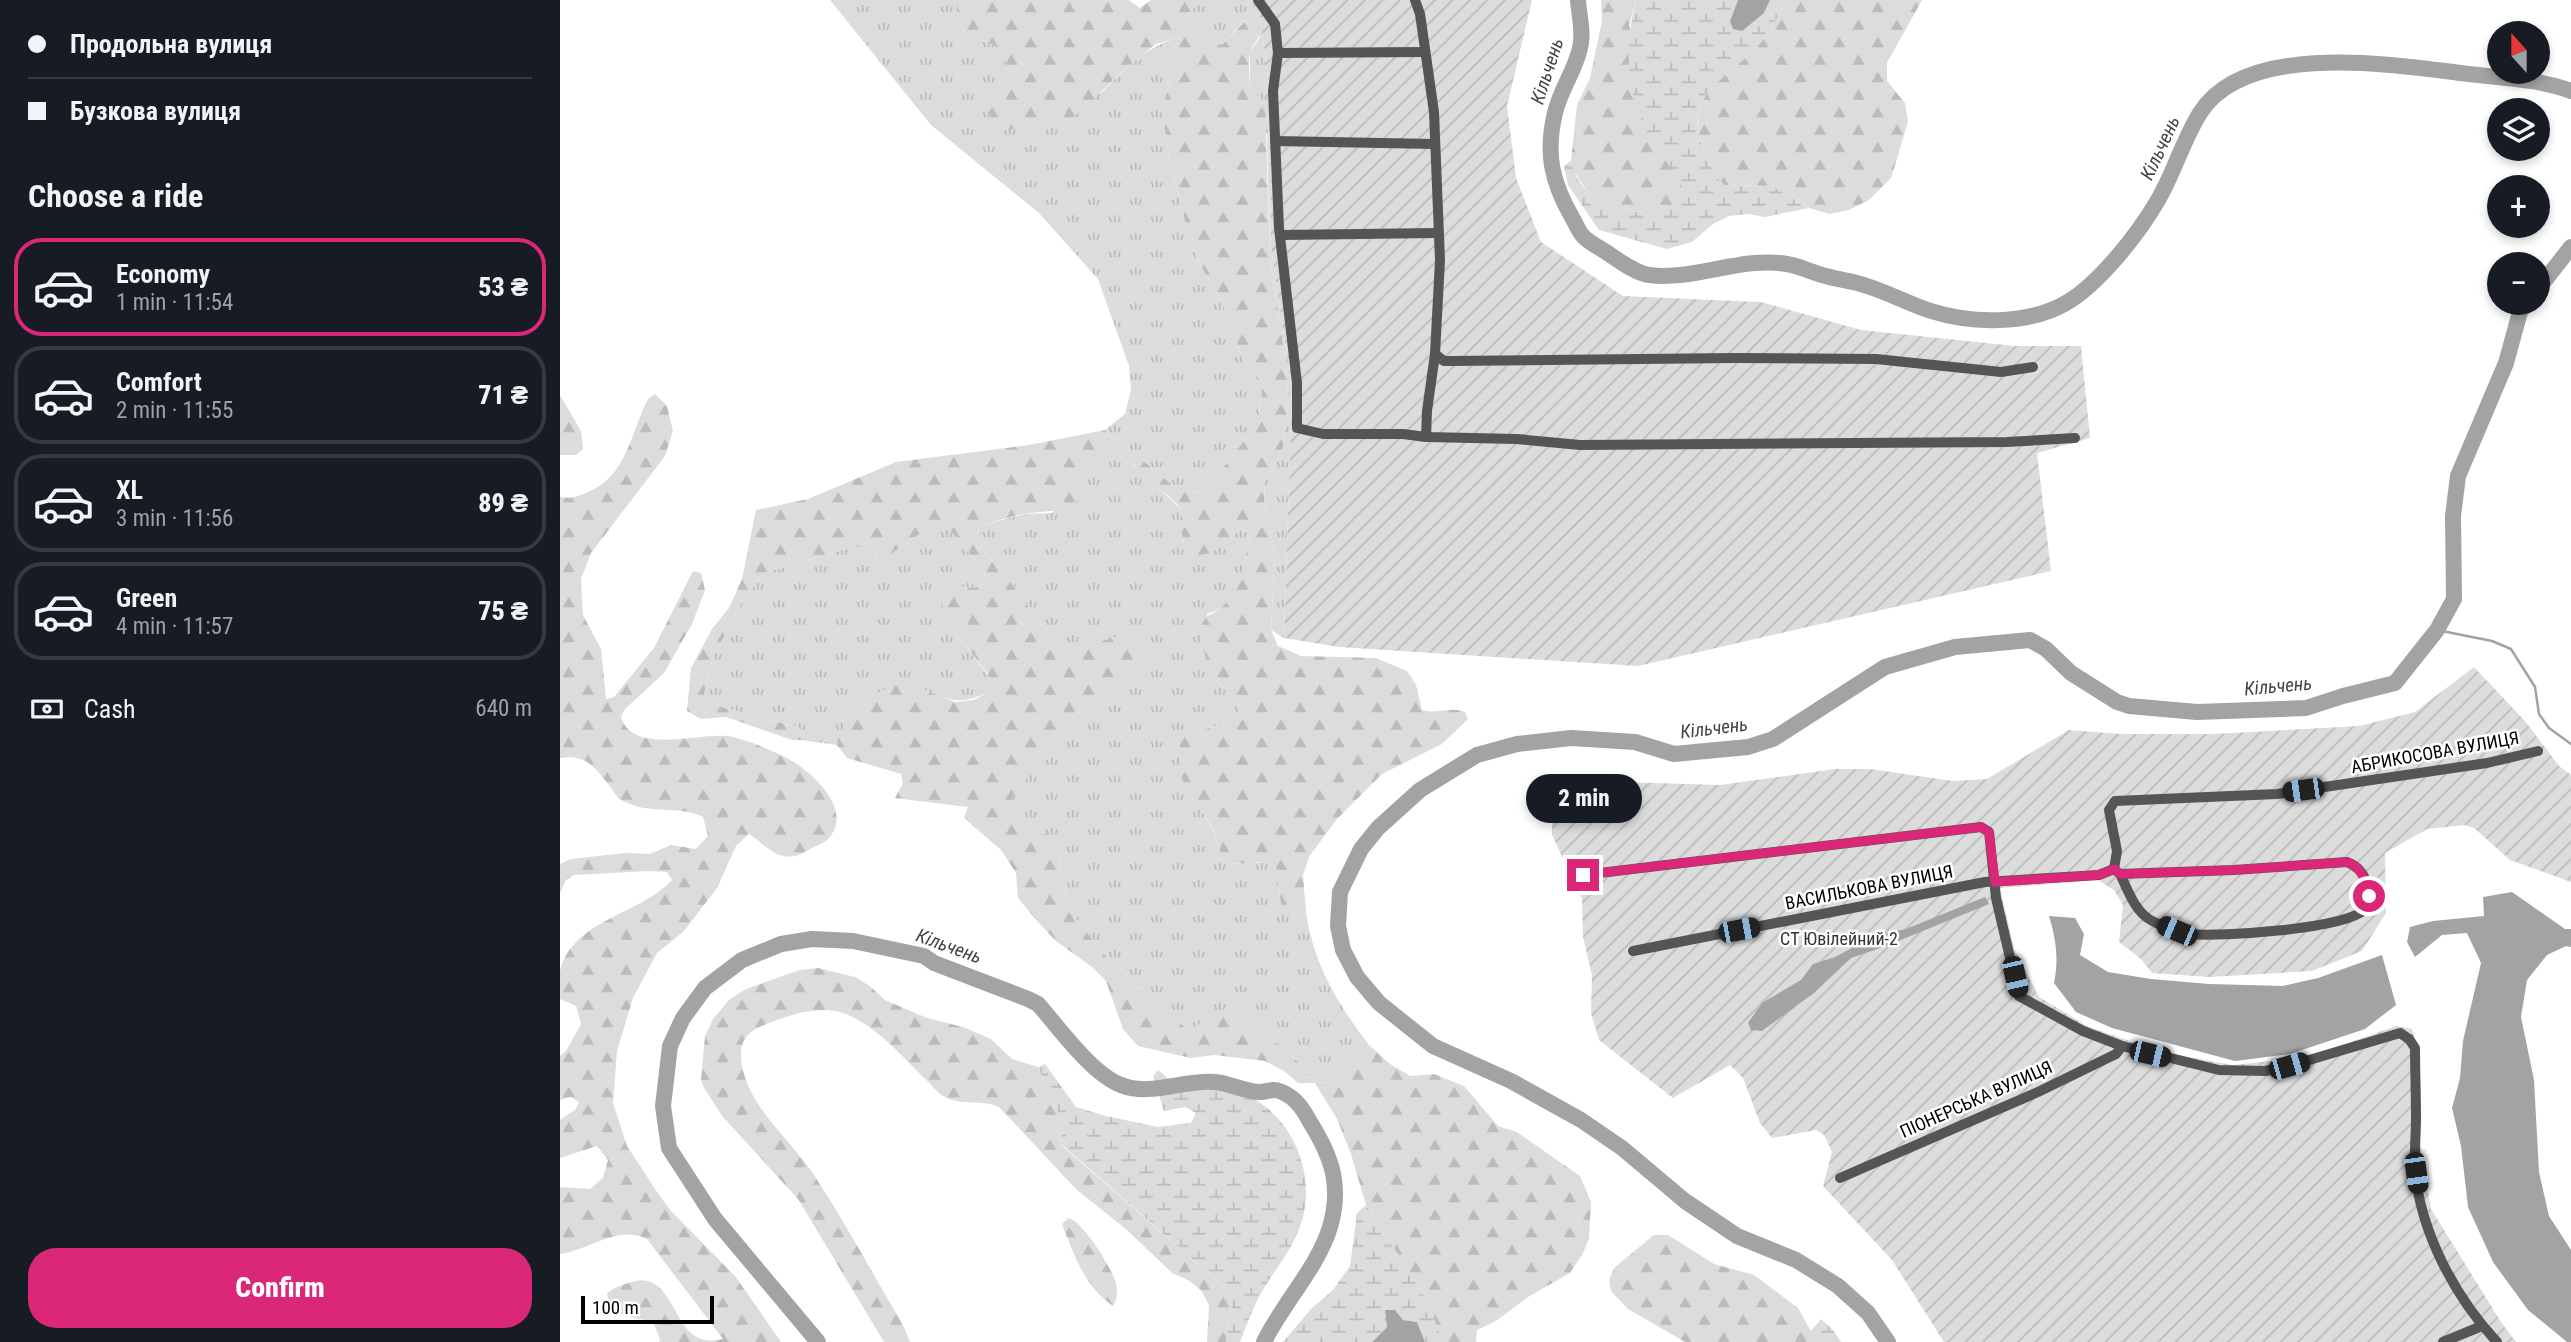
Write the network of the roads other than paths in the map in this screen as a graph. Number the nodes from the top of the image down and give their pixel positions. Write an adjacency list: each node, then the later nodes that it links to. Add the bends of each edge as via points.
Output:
1 (1258, 0): 4 (street, via 1275,24)
2 (1415, 0): 3 (street)
3 (1425, 51): 4 (street); 6 (street)
4 (1278, 53): 5 (street, via 1273,91)
5 (1275, 142): 6 (street); 8 (street)
6 (1435, 144): 7 (street)
7 (1438, 233): 8 (street); 9 (street)
8 (1280, 234): 11 (street, via 1297,383 1297,428 1323,434)
9 (1435, 354): 10 (street, via 1444,361 1876,359 2001,372); 11 (street)
10 (2033, 367)
11 (1426, 437): 12 (street, via 1580,445)
12 (2075, 438)
13 (2538, 751): 14 (street, АБРИКОСОВА ВУЛИЦЯ, via 2487,763 2277,794 2115,801 2109,810)
14 (2117, 871): 14 (street, ВАСИЛЬКОВА ВУЛИЦЯ, via 2234,870 2347,862 2361,871 2369,896 2359,915 2348,919 2265,932 2189,934 2146,917); 16 (street, ВАСИЛЬКОВА ВУЛИЦЯ)
15 (1583, 875): 16 (street, via 1981,827 1989,832)
16 (1995, 882): 17 (street, ВАСИЛЬКОВА ВУЛИЦЯ); 18 (street, via 2019,996 2083,1031)
17 (1633, 951)
18 (2122, 1046): 19 (street, ПІОНЕРСЬКА ВУЛИЦЯ, via 2116,1054 2038,1092); 20 (street, via 2218,1070 2265,1071 2400,1033 2409,1039 2415,1048 2415,1169 2421,1209 2444,1263)
19 (1840, 1178)
20 (2482, 1326): 21 (street); 22 (street)
21 (2443, 1342)
22 (2497, 1342)

